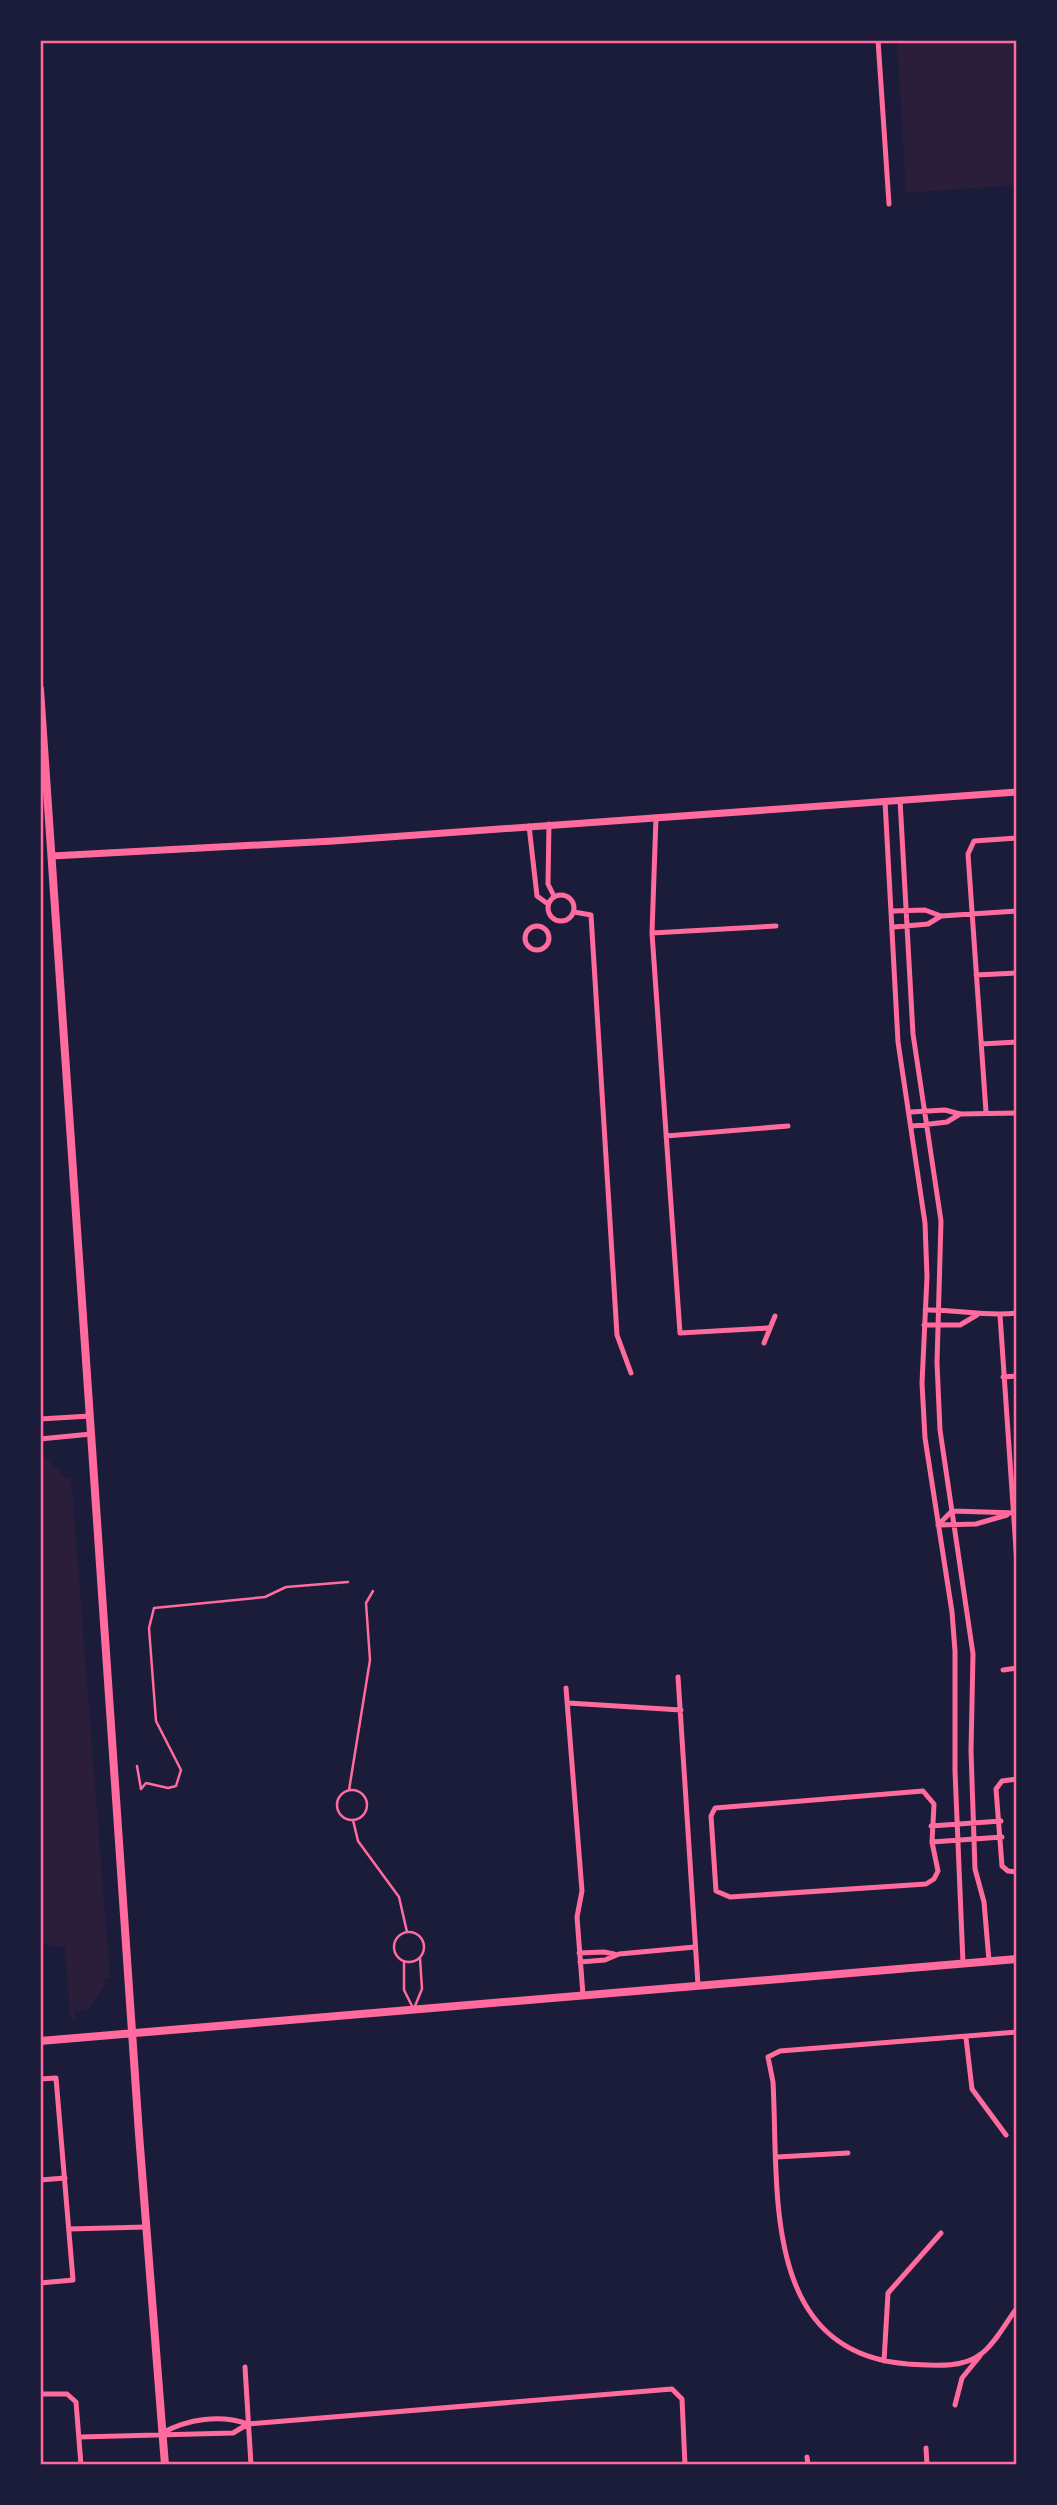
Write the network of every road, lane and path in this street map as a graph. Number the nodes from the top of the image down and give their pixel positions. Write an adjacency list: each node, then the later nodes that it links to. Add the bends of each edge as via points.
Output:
1 (877, 40): 2 (street)
2 (889, 204)
3 (40, 690): 11 (main road)
4 (1017, 792): 5 (street)
5 (900, 800): 6 (street); 15 (street)
6 (885, 801): 7 (street); 14 (street)
7 (656, 817): 8 (street); 25 (street)
8 (549, 824): 9 (street); 12 (street, via 548,884)
9 (529, 826): 11 (street); 13 (street, via 537,896)
10 (1017, 838): 18 (street, via 974,841 968,854)
11 (52, 856): 52 (main road)
12 (554, 896): 13 (street); 17 (street, via 570,898)
13 (548, 904): 20 (street)
14 (893, 911): 15 (street); 23 (street)
15 (906, 911): 19 (street, via 925,910); 22 (street)
16 (1017, 911): 18 (street)
17 (574, 912): 20 (street, via 562,922); 49 (street, via 592,915 617,1335)
18 (971, 914): 19 (street); 27 (street)
19 (941, 916): 22 (street, via 928,924)
20 (552, 919): 24 (street)
21 (776, 926): 25 (street)
22 (907, 926): 23 (street); 30 (street, via 913,1034)
23 (894, 927): 31 (street, via 898,1042)
24 (545, 928): 24 (street, via 527,930 524,939 529,947 546,946)
25 (652, 933): 38 (street)
26 (1017, 973): 27 (street)
27 (976, 975): 29 (street)
28 (1017, 1042): 29 (street)
29 (981, 1044): 32 (street)
30 (925, 1111): 31 (street); 34 (street); 35 (street)
31 (911, 1112): 37 (street)
32 (986, 1112): 33 (street); 34 (street)
33 (1017, 1113)
34 (960, 1114): 35 (street)
35 (927, 1125): 37 (street); 39 (street, via 941,1222)
36 (788, 1126): 38 (street)
37 (912, 1126): 40 (street, via 925,1223)
38 (666, 1136): 47 (street, via 680,1333)
39 (940, 1309): 40 (street); 42 (street); 46 (street)
40 (925, 1310): 45 (street)
41 (1017, 1313): 43 (street)
42 (977, 1315): 43 (street); 46 (street, via 960,1325)
43 (1000, 1315): 51 (street)
44 (775, 1316): 47 (street)
45 (924, 1325): 46 (street); 60 (street, via 925,1438)
46 (940, 1325): 58 (street, via 940,1430)
47 (768, 1328): 48 (street)
48 (764, 1343)
49 (631, 1373)
50 (1017, 1376): 51 (street)
51 (1003, 1377): 57 (street)
52 (90, 1416): 53 (street); 54 (main road)
53 (40, 1419)
54 (91, 1434): 55 (street); 100 (main road)
55 (40, 1439)
56 (1017, 1447): 57 (street)
57 (1009, 1448): 59 (street)
58 (952, 1511): 59 (street); 60 (street); 61 (street)
59 (1015, 1513): 61 (street); 62 (street)
60 (938, 1525): 61 (street); 77 (street, via 954,1641)
61 (954, 1526): 76 (street, via 973,1654)
62 (1017, 1564)
63 (348, 1582): 71 (lane, via 286,1587 265,1597 154,1608 149,1628 156,1721 181,1770 176,1786 146,1783 141,1789)
64 (373, 1591): 73 (lane, via 366,1603 370,1660)
65 (1017, 1668): 66 (street)
66 (1003, 1670)
67 (678, 1677): 70 (street)
68 (566, 1688): 69 (street)
69 (568, 1703): 70 (street); 88 (street, via 582,1891 577,1917)
70 (681, 1710): 87 (street)
71 (137, 1766)
72 (1017, 1779): 75 (street, via 997,1786)
73 (349, 1790): 74 (lane, via 338,1798 336,1807 340,1815); 74 (lane, via 360,1792 367,1804 365,1813)
74 (354, 1820): 86 (lane, via 358,1841 400,1897)
75 (1001, 1821): 76 (street); 79 (street)
76 (973, 1823): 77 (street); 80 (street)
77 (959, 1824): 78 (street); 81 (street)
78 (931, 1826): 82 (street); 82 (street, via 934,1804 923,1791 721,1805 711,1816 716,1891 730,1897 926,1884 938,1871)
79 (1002, 1837): 80 (street); 85 (street, via 1002,1866)
80 (974, 1839): 81 (street); 83 (street)
81 (960, 1840): 82 (street); 84 (street)
82 (932, 1842)
83 (975, 1869): 84 (street); 93 (street, via 984,1902)
84 (960, 1870): 95 (street)
85 (1017, 1872)
86 (407, 1932): 90 (lane, via 422,1938); 92 (lane, via 394,1945)
87 (695, 1947): 89 (street); 96 (street)
88 (579, 1953): 89 (street); 94 (street)
89 (614, 1955): 94 (street)
90 (420, 1958): 92 (lane); 98 (lane, via 422,1989)
91 (1017, 1959): 93 (main road)
92 (404, 1961): 98 (lane, via 404,1990)
93 (989, 1961): 95 (main road)
94 (580, 1962): 97 (street)
95 (963, 1963): 96 (main road)
96 (698, 1985): 97 (main road)
97 (583, 1995): 98 (main road)
98 (413, 2009): 100 (main road)
99 (1017, 2032): 101 (street)
100 (132, 2033): 102 (main road); 109 (main road)
101 (966, 2038): 104 (street, via 972,2089); 106 (street, via 780,2051 768,2057)
102 (40, 2041)
103 (40, 2079): 107 (street, via 56,2078)
104 (1006, 2135)
105 (848, 2153): 106 (street)
106 (777, 2157): 115 (street, via 782,2242 794,2287 811,2316 834,2338)
107 (65, 2178): 108 (street); 110 (street)
108 (40, 2180)
109 (146, 2227): 110 (street); 120 (main road)
110 (69, 2230): 112 (street, via 74,2280)
111 (941, 2233): 115 (street, via 888,2293)
112 (40, 2283)
113 (1017, 2308): 114 (street)
114 (981, 2354): 115 (street, via 936,2366); 118 (street, via 962,2378)
115 (884, 2361)
116 (245, 2367): 119 (street)
117 (40, 2394): 121 (street, via 72,2397 78,2407)
118 (955, 2405)
119 (248, 2424): 120 (street, via 233,2434); 120 (street, via 233,2419 184,2422); 126 (street); 127 (street, via 661,2390 677,2393 683,2409)
120 (162, 2433): 121 (street); 125 (main road)
121 (80, 2437): 124 (street)
122 (926, 2448): 129 (street)
123 (807, 2457): 128 (street)
124 (81, 2465)
125 (165, 2465)
126 (251, 2465)
127 (685, 2465)
128 (808, 2465)
129 (927, 2465)

